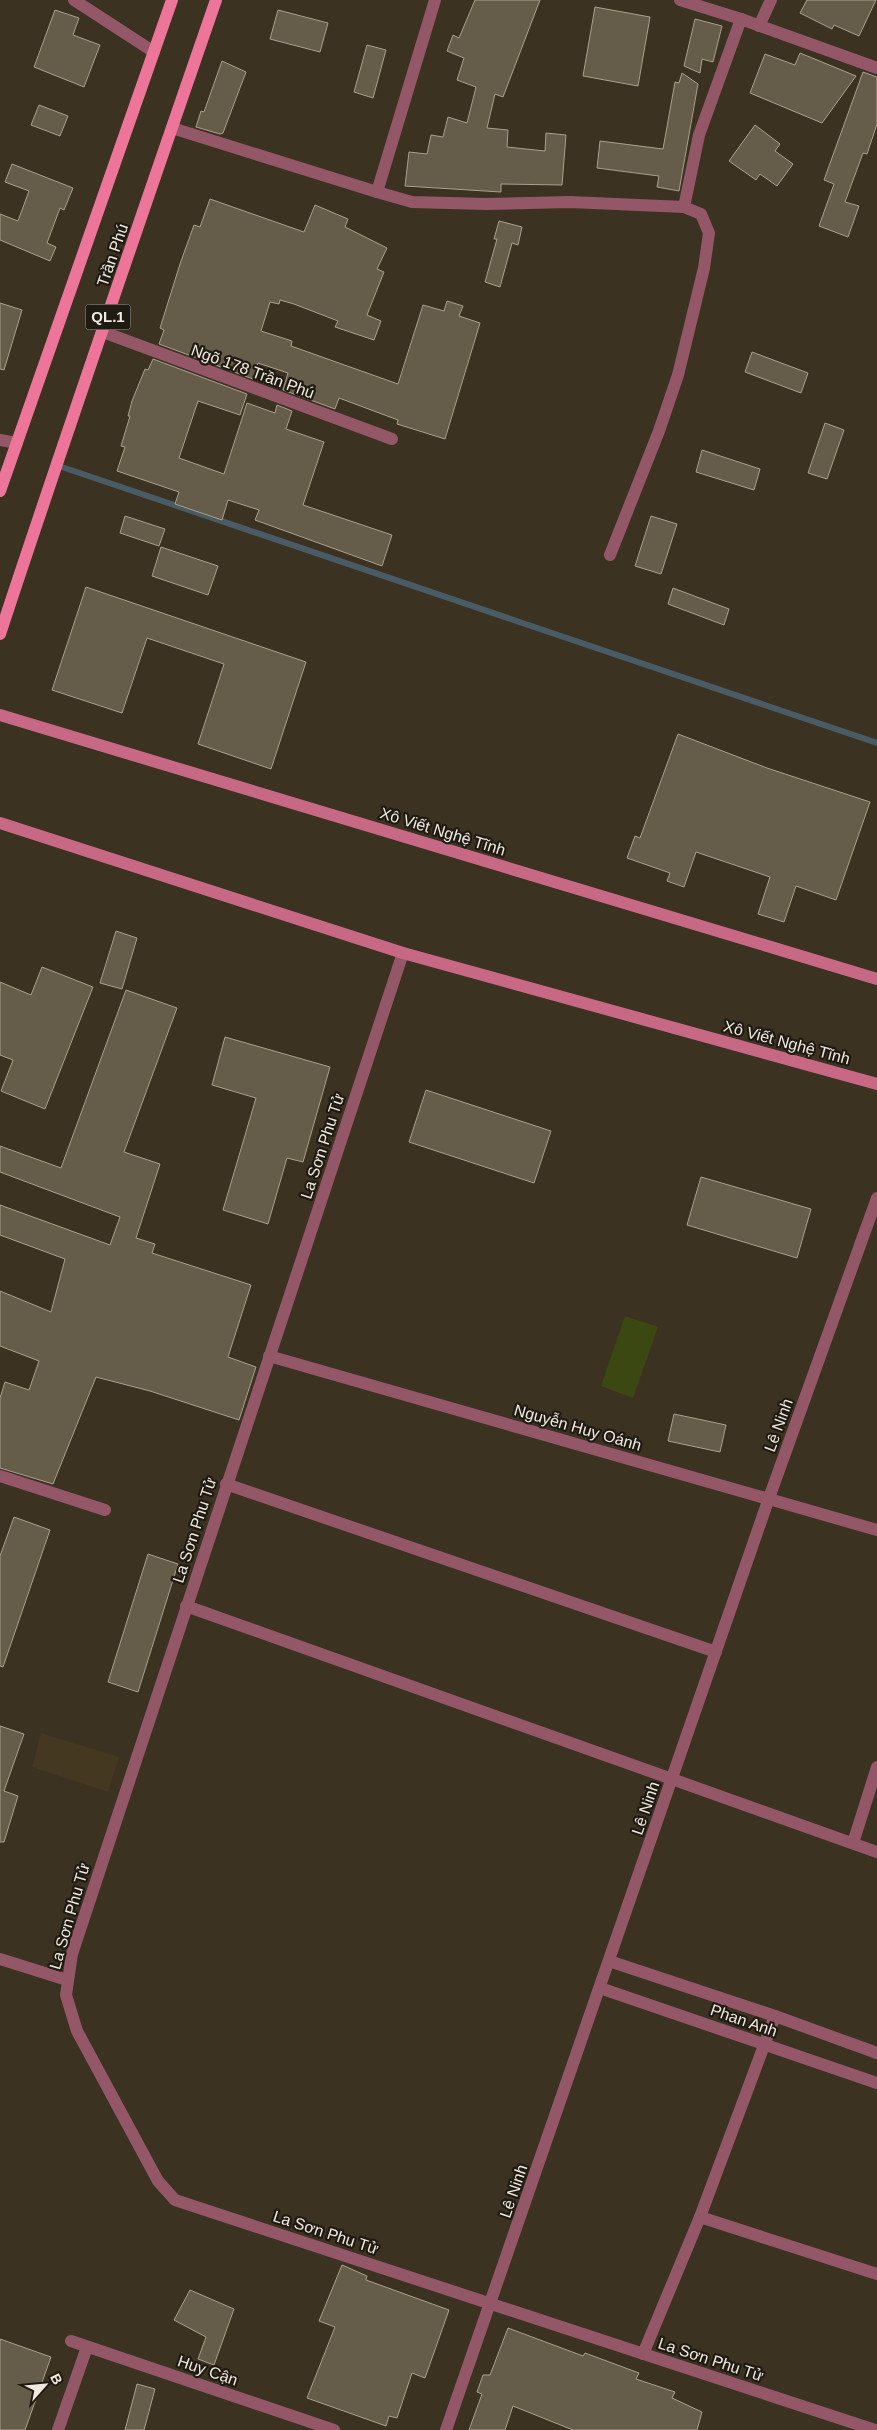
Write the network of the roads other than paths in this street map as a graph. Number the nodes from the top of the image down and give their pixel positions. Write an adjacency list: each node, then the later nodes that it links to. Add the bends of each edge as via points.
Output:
1 (74, 0): 9 (street)
2 (172, 0): 9 (main road, Trần Phú / QL.1)
3 (216, 0): 11 (main road, Trần Phú / QL.1)
4 (435, 0): 12 (street)
5 (680, 0): 7 (street)
6 (771, 0): 8 (street)
7 (742, 19): 8 (street); 13 (street, via 699,135)
8 (759, 26): 10 (street)
9 (154, 52): 17 (main road, Trần Phú / QL.1)
10 (877, 68)
11 (172, 128): 12 (street); 14 (main road, Trần Phú / QL.1)
12 (377, 192): 13 (street, via 412,202 570,202)
13 (684, 207): 19 (street, via 701,214 709,233 704,268 678,376)
14 (103, 332): 15 (street, Ngõ 178 Trần Phú); 20 (main road, Trần Phú / QL.1)
15 (392, 439)
16 (0, 440): 17 (street)
17 (17, 443): 18 (main road, Trần Phú / QL.1)
18 (0, 490)
19 (610, 555)
20 (0, 634)
21 (0, 715): 24 (street, Xô Viết Nghệ Tĩnh)
22 (0, 823): 23 (street, Xô Viết Nghệ Tĩnh)
23 (403, 953): 25 (street, Xô Viết Nghệ Tĩnh); 27 (street, La Sơn Phu Tử)
24 (877, 979)
25 (877, 1084)
26 (877, 1198): 30 (street, Lê Ninh)
27 (269, 1356): 29 (street, La Sơn Phu Tử); 30 (street, Nguyễn Huy Oánh)
28 (0, 1476): 31 (street)
29 (226, 1484): 33 (street, La Sơn Phu Tử); 34 (street)
30 (769, 1498): 32 (street, Nguyễn Huy Oánh); 34 (street, Lê Ninh)
31 (105, 1510)
32 (877, 1530)
33 (186, 1606): 36 (street); 41 (street, La Sơn Phu Tử, via 72,1954)
34 (716, 1652): 36 (street, Lê Ninh)
35 (877, 1768): 37 (street)
36 (673, 1778): 37 (street); 40 (street, Lê Ninh)
37 (853, 1843): 38 (street)
38 (877, 1852)
39 (0, 1959): 41 (street)
40 (609, 1961): 42 (street, Lê Ninh); 43 (street, Phan Anh)
41 (67, 1980): 49 (street, La Sơn Phu Tử, via 66,1995 77,2031 158,2181 175,2200)
42 (600, 1988): 44 (street, Phan Anh); 49 (street, Lê Ninh)
43 (776, 2016): 44 (street); 45 (street, Phan Anh)
44 (765, 2044): 46 (street, Phan Anh); 47 (street)
45 (877, 2053)
46 (877, 2083)
47 (700, 2217): 48 (street); 52 (street)
48 (877, 2274)
49 (492, 2303): 52 (street, La Sơn Phu Tử); 55 (street, Lê Ninh)
50 (71, 2341): 51 (street, Huy Cận)
51 (88, 2346): 53 (street); 54 (street, Huy Cận)
52 (643, 2354): 56 (street, La Sơn Phu Tử)
53 (58, 2430)
54 (334, 2430)
55 (446, 2430)
56 (875, 2430)

